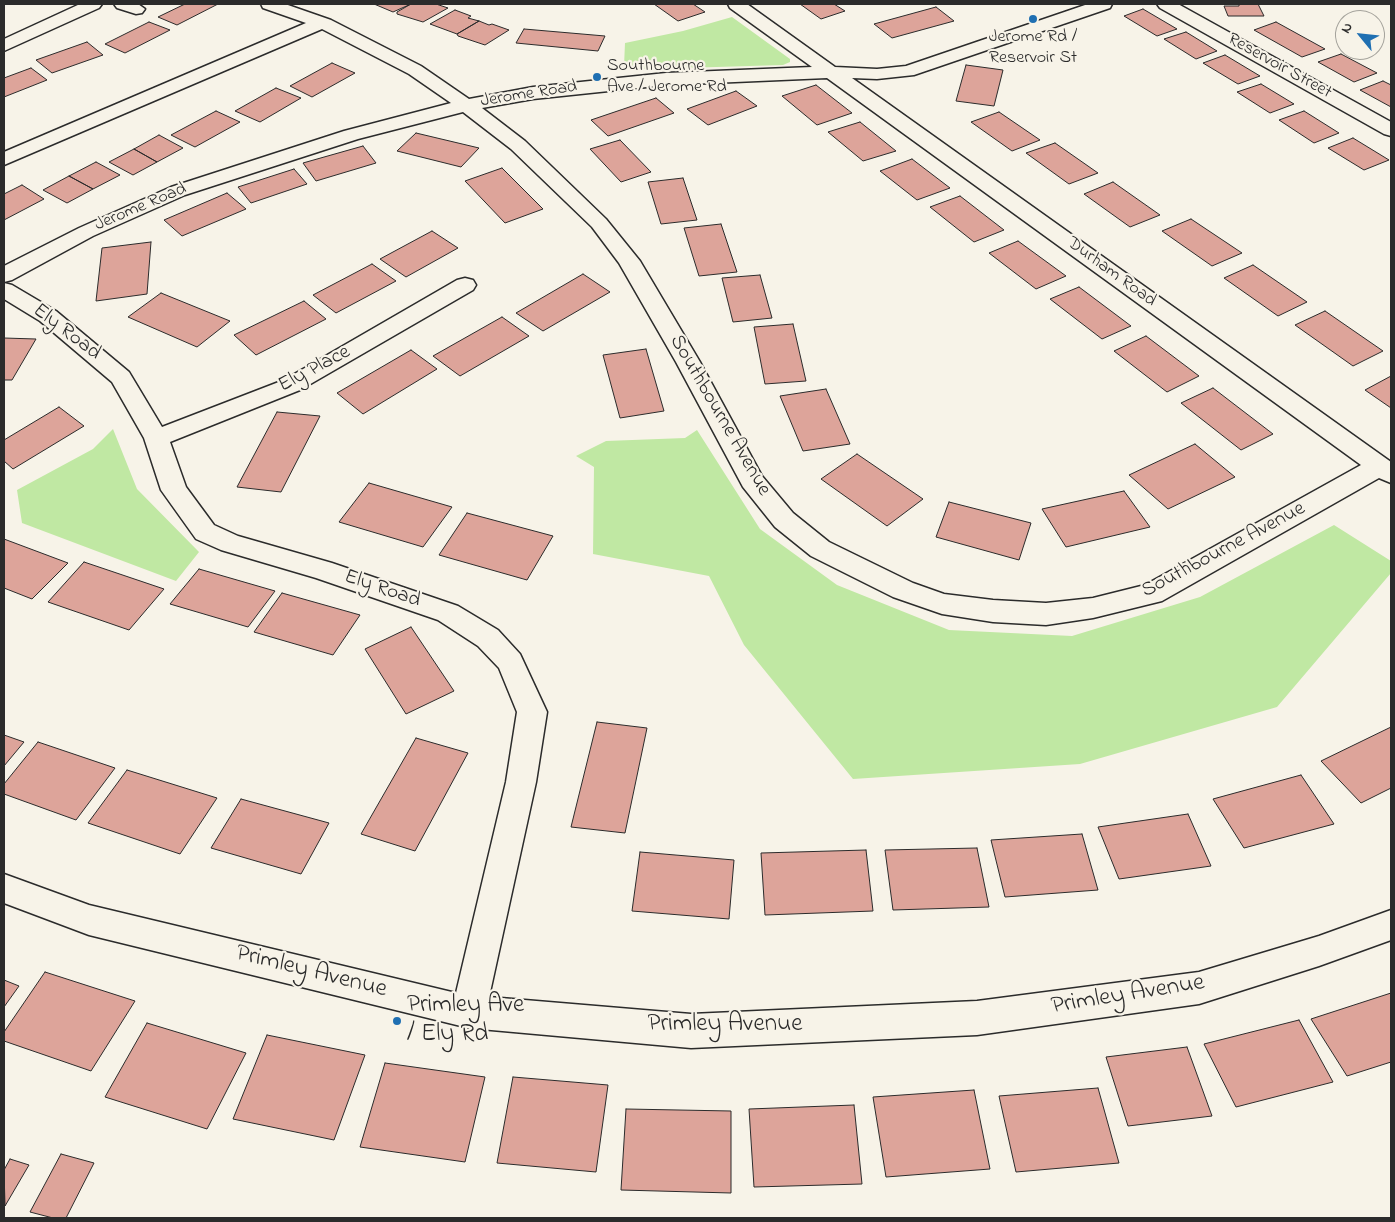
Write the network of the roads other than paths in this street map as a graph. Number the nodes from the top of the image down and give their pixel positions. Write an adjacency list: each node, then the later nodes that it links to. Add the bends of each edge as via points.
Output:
1 (93, 4): 7 (street)
2 (269, 4): 6 (street, Southbourne Avenue)
3 (736, 4): 8 (street, Durham Road)
4 (1104, 4): 8 (street, Jerome Road, via 908,71 877,74)
5 (1166, 4): 10 (street, Reservoir Street)
6 (321, 23): 9 (street, Southbourne Avenue, via 415,70); 11 (street)
7 (4, 46)
8 (830, 72): 9 (street, Jerome Road, via 646,81 533,93); 16 (street, Durham Road)
9 (466, 106): 12 (street, Jerome Road, via 351,135 178,191 86,232); 16 (street, Southbourne Avenue, via 518,146 599,223 629,261 752,481 784,520 820,549 902,590 942,604 1046,614 1093,608 1152,594)
10 (1391, 130)
11 (4, 159)
12 (4, 275)
13 (465, 285): 15 (street, Ely Place, via 292,385)
14 (4, 290): 15 (street, Ely Road, via 48,316 121,377)
15 (156, 438): 19 (street, Ely Road, via 174,490 205,532 230,543 323,570 448,613 488,638 510,662 532,712 520,782)
16 (1386, 470)
17 (4, 888): 19 (street, Primley Avenue, via 89,920)
18 (1391, 925): 19 (street, Primley Avenue, via 1319,952 1199,988 977,1018 691,1032)
19 (469, 1012)

